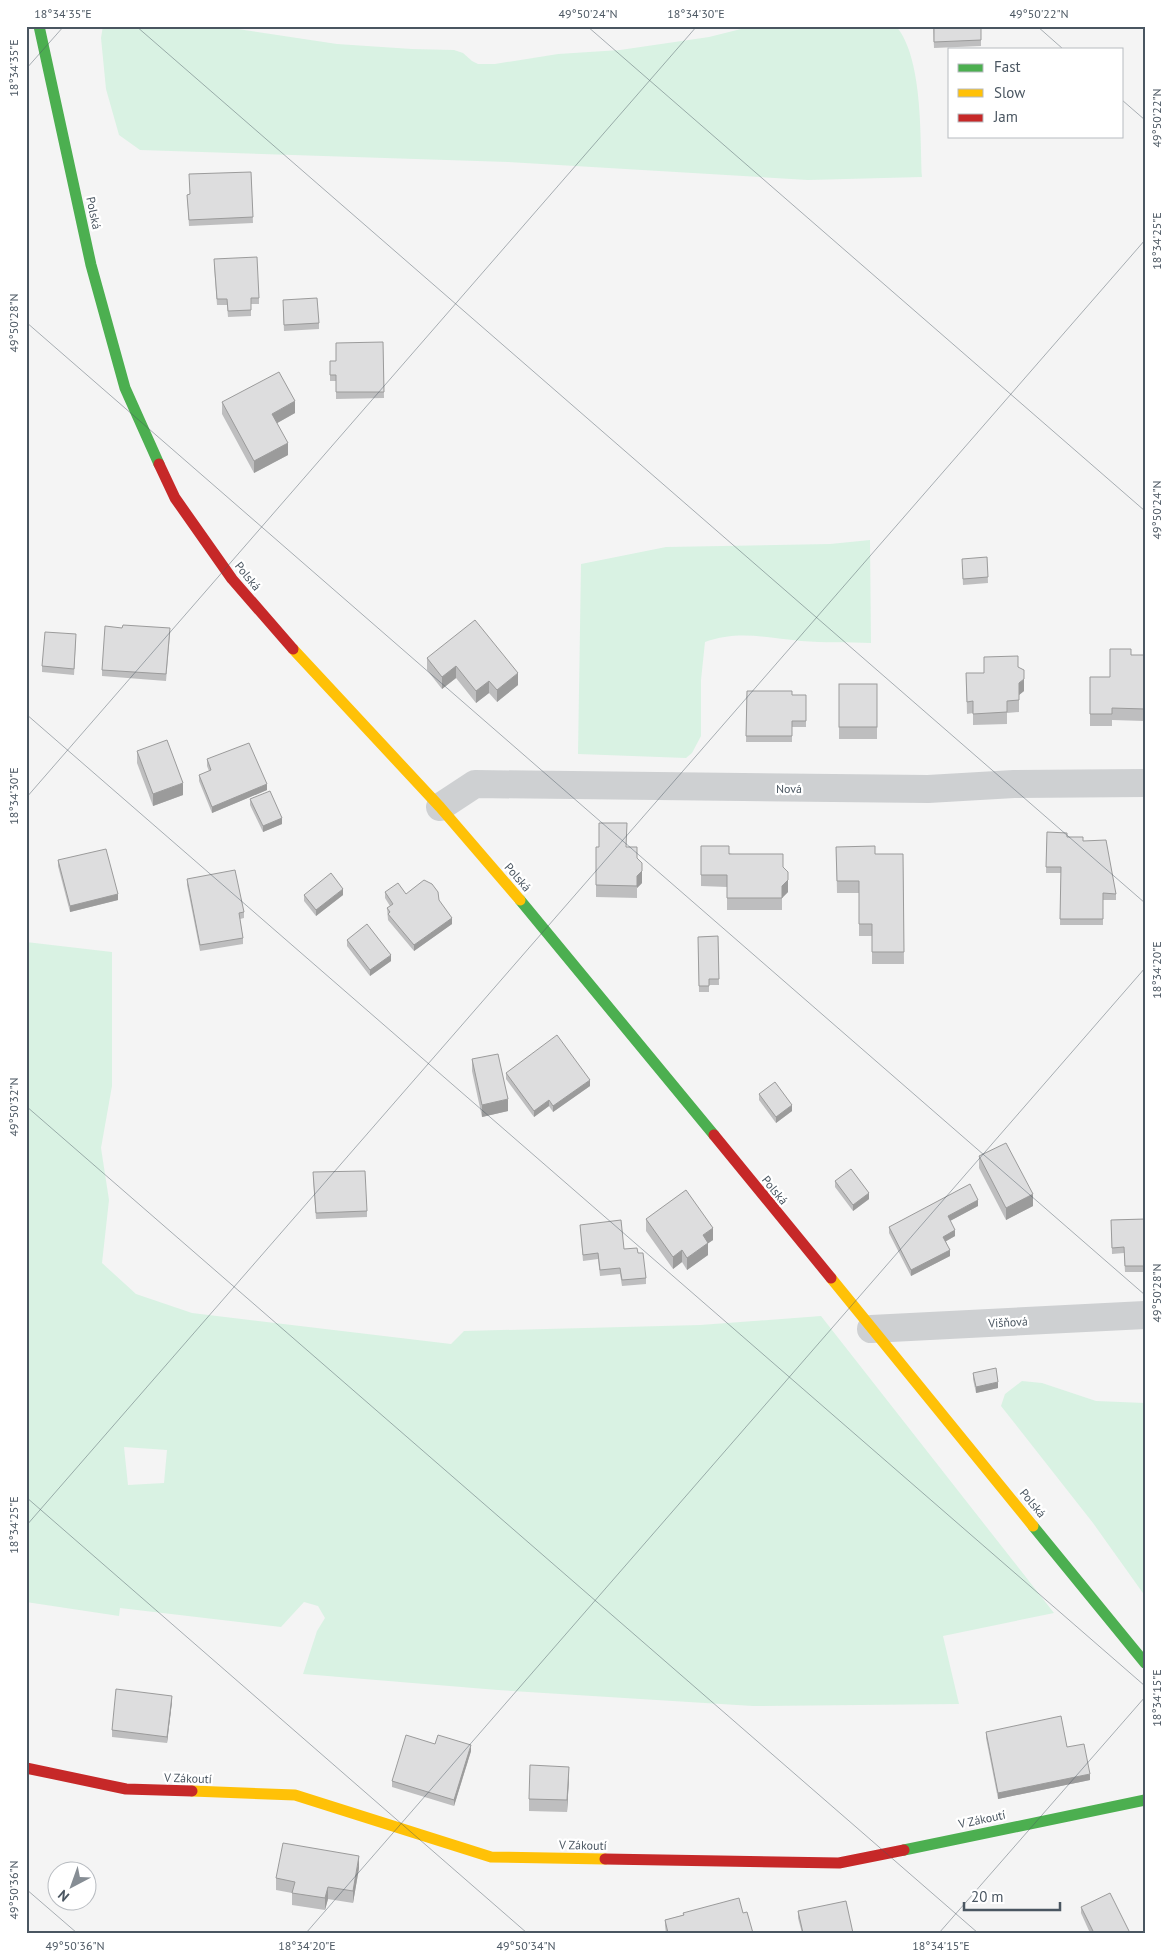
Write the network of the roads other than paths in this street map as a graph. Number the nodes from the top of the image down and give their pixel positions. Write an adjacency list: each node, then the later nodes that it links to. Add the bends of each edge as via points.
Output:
1 (38, 26): 3 (street, Polská, via 91,264 124,388 175,498 232,579)
2 (1145, 783): 3 (street, Nová, via 1014,784 928,789 475,784)
3 (440, 807): 5 (street, Polská, via 555,941)
4 (1145, 1315): 5 (street, Višňová)
5 (871, 1329): 6 (street, Polská)
6 (1145, 1662)
7 (26, 1768): 8 (street, V Zákoutí, via 126,1789 295,1795 490,1857 839,1863)
8 (1145, 1800)

